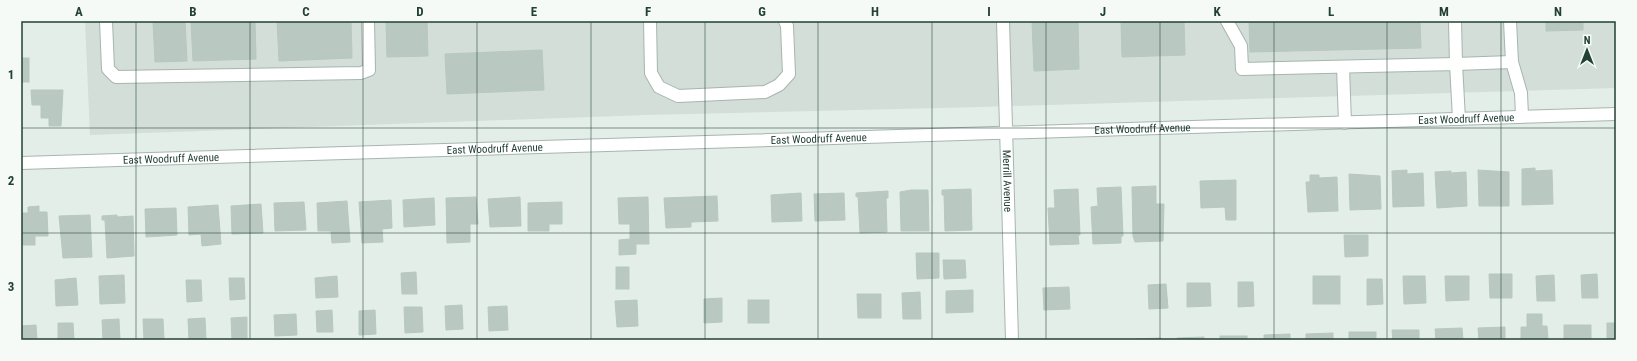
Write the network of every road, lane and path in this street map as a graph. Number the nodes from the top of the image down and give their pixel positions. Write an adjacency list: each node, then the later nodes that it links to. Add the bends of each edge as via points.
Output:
1 (106, 21): 2 (street, via 108,68 116,77 360,73 369,70)
2 (368, 21)
3 (650, 21): 4 (street, via 651,73 659,87 678,96 765,92 779,85 789,74)
4 (785, 21)
5 (1003, 21): 16 (street, Merrill Avenue)
6 (1227, 21): 11 (street, via 1241,46 1242,69)
7 (1454, 21): 10 (street)
8 (1510, 21): 9 (street)
9 (1512, 62): 10 (street); 13 (street, via 1521,93)
10 (1456, 64): 11 (street); 14 (street)
11 (1343, 67): 15 (street)
12 (1616, 114): 13 (street, East Woodruff Avenue)
13 (1522, 116): 14 (street, East Woodruff Avenue)
14 (1459, 119): 15 (street, East Woodruff Avenue)
15 (1345, 123): 16 (street, East Woodruff Avenue)
16 (1006, 132): 17 (street, East Woodruff Avenue); 18 (street, Merrill Avenue)
17 (21, 163)
18 (1012, 340)

